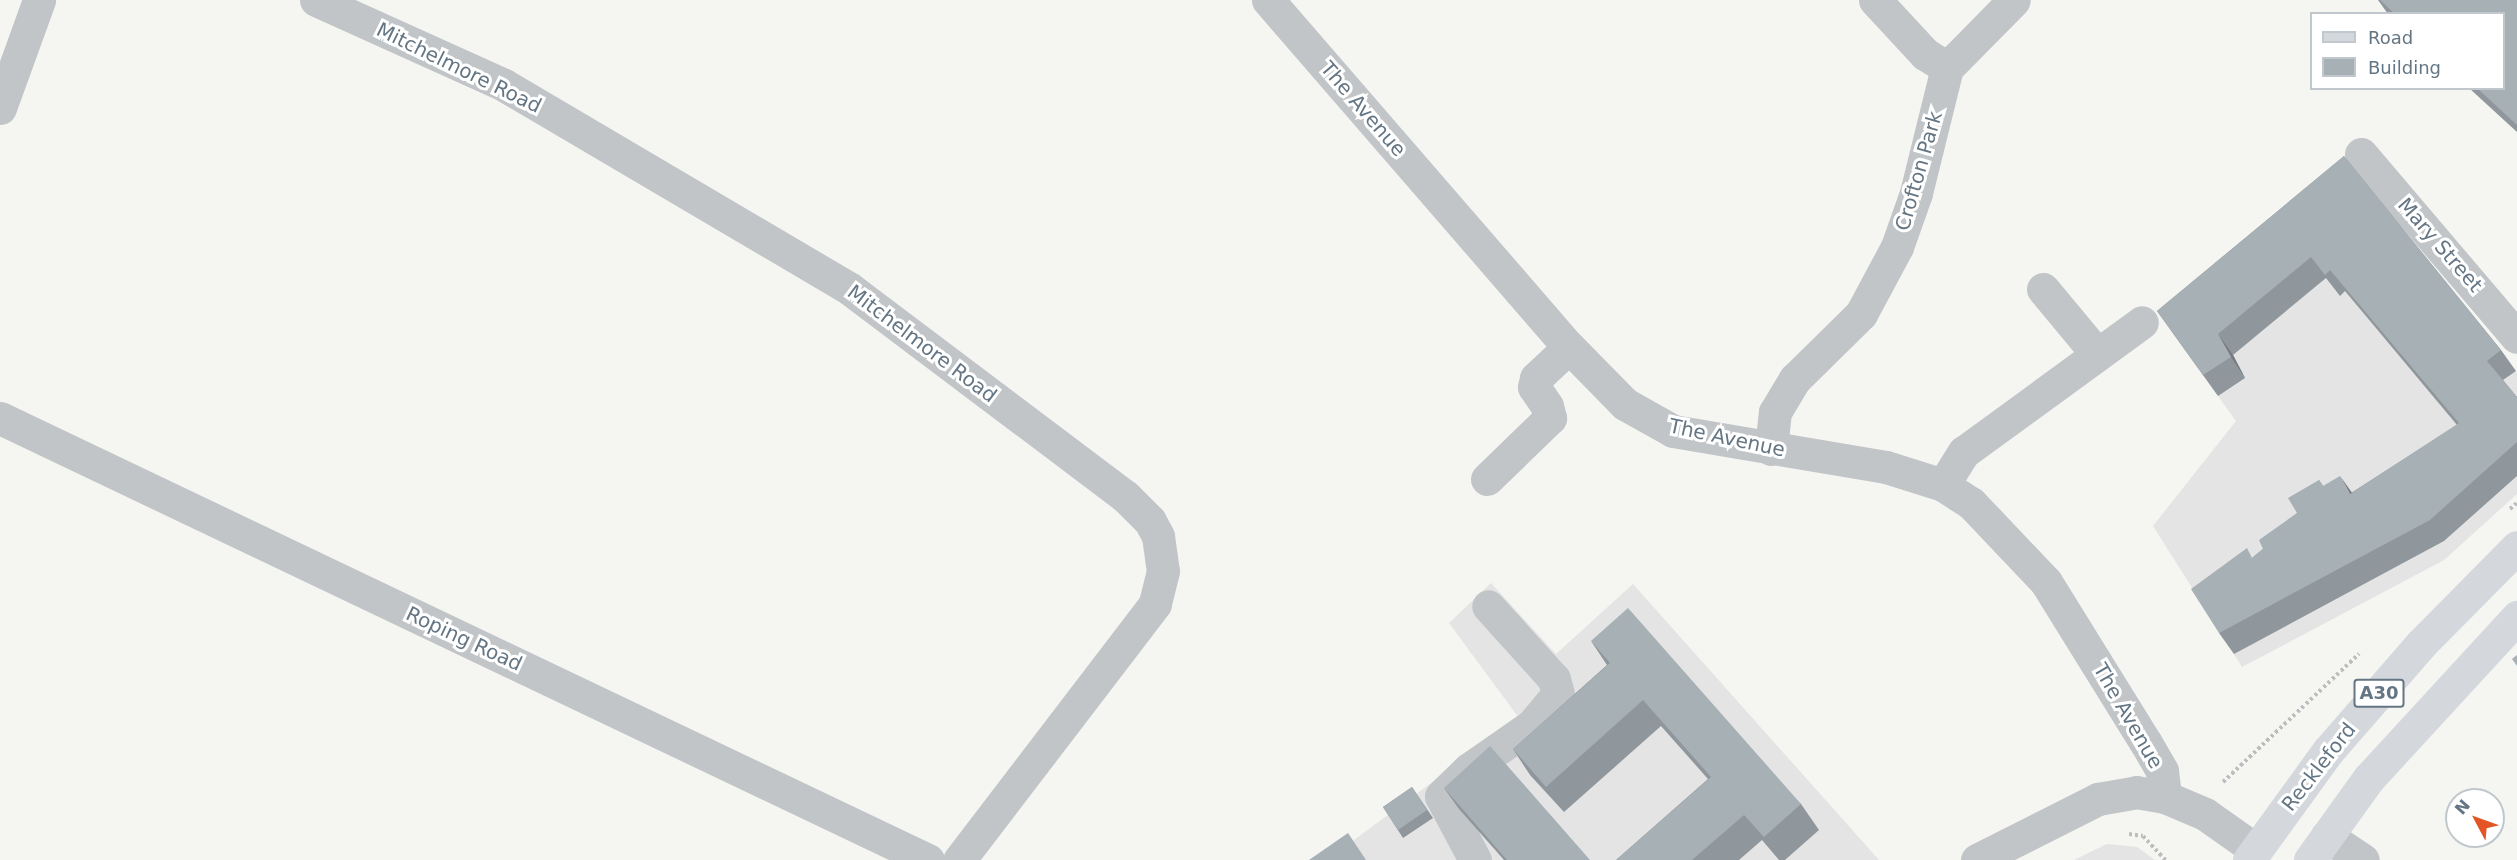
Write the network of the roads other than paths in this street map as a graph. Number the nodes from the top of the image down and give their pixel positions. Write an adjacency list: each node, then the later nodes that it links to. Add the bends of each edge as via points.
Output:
1 (39, 0): 7 (street)
2 (316, 0): 25 (street, Mitchelmore Road, via 504,85 850,290 1125,496 1150,521 1163,562 1155,604)
3 (1268, 0): 12 (street, The Avenue)
4 (1875, 0): 6 (street, via 1925,54)
5 (2014, 0): 6 (street)
6 (1947, 68): 15 (street, Crofton Park, via 1916,194 1897,247 1861,314 1795,380 1775,412)
7 (0, 108)
8 (2361, 154): 11 (street, Mary Street)
9 (2043, 290): 13 (street)
10 (2142, 322): 13 (street)
11 (2517, 337)
12 (1569, 347): 15 (street, The Avenue, via 1625,404 1673,431); 16 (street, via 1536,378 1534,387 1550,418)
13 (2097, 354): 17 (street, via 1964,452)
14 (0, 418): 24 (street, Roping Road)
15 (1771, 449): 17 (street, The Avenue, via 1886,467)
16 (1487, 479)
17 (1943, 485): 21 (street, The Avenue, via 1971,503 2046,582)
18 (2517, 547): 23 (main road, Reckleford / A30, via 2421,645 2328,751)
19 (1488, 606): 26 (street, via 1554,679 1558,693 1532,725 1469,769 1441,796)
20 (2517, 617): 22 (main road, A30, via 2369,778)
21 (2179, 803): 23 (street); 27 (street, via 2136,792 2098,799)
22 (2319, 848): 28 (street)
23 (2252, 855)
24 (928, 860)
25 (959, 860)
26 (1475, 860)
27 (1977, 860)
28 (2362, 860)

